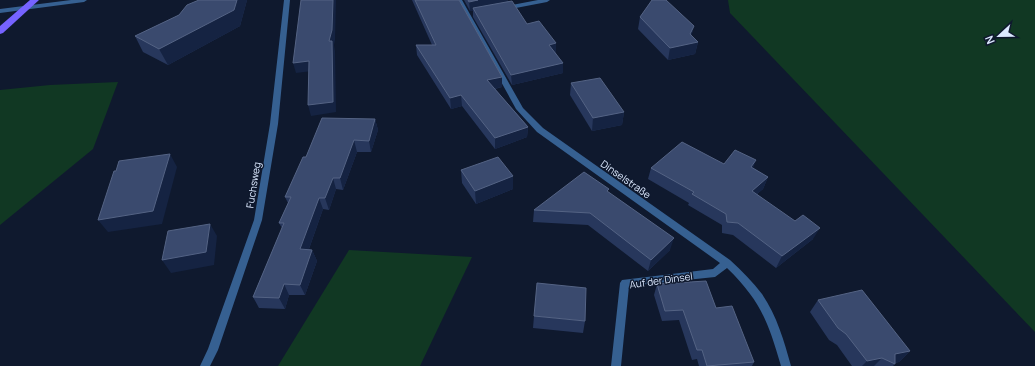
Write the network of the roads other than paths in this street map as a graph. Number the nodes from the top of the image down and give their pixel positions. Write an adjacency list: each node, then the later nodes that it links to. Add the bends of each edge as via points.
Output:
1 (35, 0): 6 (main road)
2 (84, 0): 6 (street)
3 (287, 0): 11 (street, Fuchsweg, via 274,124 258,220 213,350)
4 (459, 0): 10 (street, Dinselstraße, via 472,14 520,109 540,130)
5 (547, 0): 7 (street)
6 (27, 7): 8 (street); 9 (main road)
7 (497, 10)
8 (0, 11)
9 (0, 31)
10 (727, 263): 12 (street, Auf der Dinsel, via 715,273 625,283); 13 (street, Dinselstraße, via 746,280 762,301 776,333)
11 (205, 366)
12 (616, 366)
13 (786, 366)

